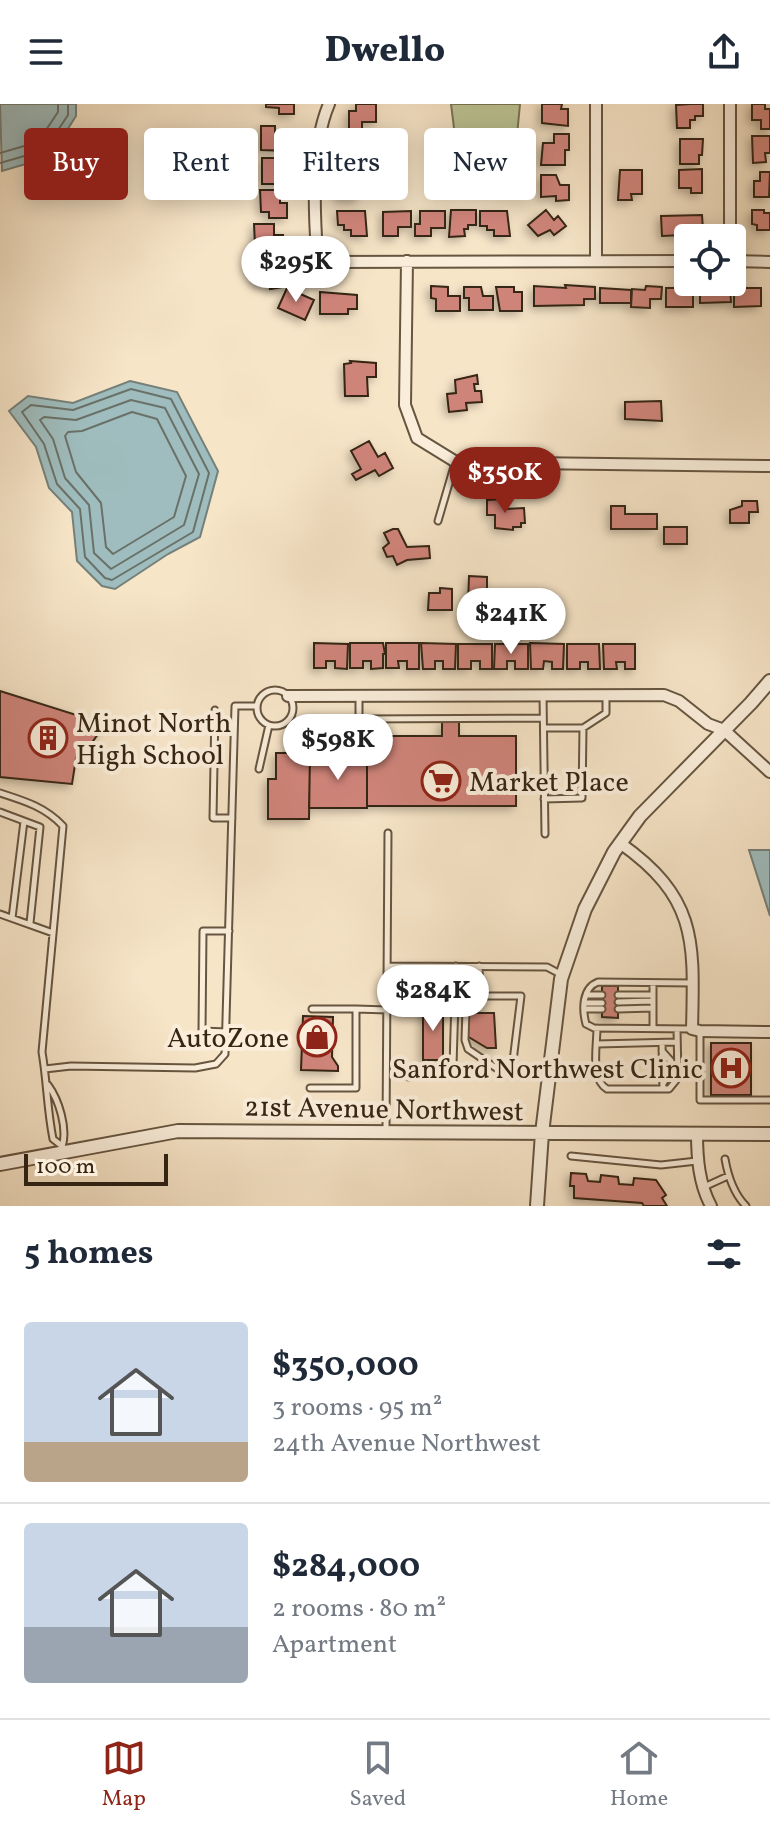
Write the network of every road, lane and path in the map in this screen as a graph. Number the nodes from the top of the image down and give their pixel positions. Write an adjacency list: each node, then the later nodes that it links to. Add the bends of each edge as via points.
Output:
1 (329, 104): 5 (street, via 316,162 317,254 325,262)
2 (596, 104): 6 (street)
3 (730, 104): 4 (street)
4 (730, 224)
5 (407, 261): 6 (street); 10 (street, via 405,405 417,438)
6 (596, 261): 7 (street)
7 (674, 261)
8 (746, 261): 9 (street)
9 (770, 262)
10 (456, 462): 11 (street); 12 (lane)
11 (770, 466)
12 (438, 521)
13 (770, 681): 25 (street)
14 (359, 695): 15 (street); 17 (street); 21 (lane)
15 (543, 695): 16 (street); 20 (lane)
16 (606, 695): 24 (lane, via 606,713); 25 (street, via 664,695)
17 (288, 696): 18 (lane, via 272,690); 22 (lane, via 290,718)
18 (257, 706): 22 (lane, via 259,718); 32 (lane, via 235,706)
19 (215, 710): 32 (lane, via 213,818)
20 (543, 718): 21 (lane); 23 (lane)
21 (359, 719): 26 (lane, via 349,741)
22 (269, 725): 27 (lane)
23 (543, 728): 24 (lane); 30 (lane)
24 (583, 728): 30 (lane, via 582,798)
25 (724, 730): 28 (street); 36 (street)
26 (318, 742)
27 (259, 769)
28 (770, 772)
29 (0, 793): 41 (lane, via 33,803 63,826)
30 (544, 799): 35 (lane)
31 (0, 812): 33 (lane)
32 (232, 818): 40 (lane)
33 (24, 821): 38 (lane); 39 (lane, via 40,827)
34 (388, 833): 42 (lane)
35 (545, 834)
36 (620, 843): 45 (street, via 585,909); 47 (street, via 663,881 681,907 692,947)
37 (0, 914): 38 (lane)
38 (12, 918): 39 (lane)
39 (30, 923): 41 (lane)
40 (229, 931): 58 (lane); 58 (lane, via 203,931 202,1031)
41 (53, 933): 63 (lane)
42 (389, 966): 43 (lane); 53 (lane)
43 (456, 966): 44 (lane); 64 (lane, via 453,1066 444,1074)
44 (479, 966): 45 (lane, via 547,967); 48 (lane)
45 (563, 975): 70 (street)
46 (653, 983): 47 (lane); 49 (lane, via 598,982 589,985); 50 (lane)
47 (693, 983): 57 (street)
48 (480, 996): 48 (lane, via 521,996 512,1069 496,1068 468,1049 466,1010)
49 (585, 1002): 49 (lane, via 602,1002); 54 (lane, via 584,1020)
50 (653, 1002): 50 (lane, via 618,1002); 55 (lane)
51 (312, 1009): 52 (lane)
52 (356, 1009): 53 (lane); 67 (lane, via 356,1088)
53 (388, 1010): 69 (lane)
54 (597, 1028): 55 (lane); 62 (lane)
55 (653, 1028): 56 (lane)
56 (677, 1029): 57 (lane); 60 (lane)
57 (696, 1030): 59 (street); 68 (lane, via 700,1100)
58 (227, 1032): 63 (lane, via 225,1054 216,1064)
59 (770, 1032)
60 (677, 1042): 61 (lane); 66 (lane, via 678,1078 669,1089)
61 (662, 1043): 62 (lane); 66 (lane, via 671,1061)
62 (597, 1044): 66 (lane, via 597,1073 607,1089)
63 (45, 1069): 65 (lane)
64 (409, 1077)
65 (48, 1084): 73 (lane, via 56,1096); 73 (lane, via 53,1139)
66 (663, 1086)
67 (310, 1088)
68 (770, 1100)
69 (386, 1132): 70 (street, 21st Avenue Northwest); 73 (street, 21st Avenue Northwest, via 178,1131)
70 (542, 1133): 71 (street, 21st Avenue Northwest); 80 (street)
71 (697, 1133): 72 (street, 21st Avenue Northwest); 76 (street)
72 (770, 1134)
73 (63, 1150): 77 (street, 21st Avenue Northwest)
74 (571, 1156): 76 (lane, via 661,1165)
75 (725, 1159): 78 (lane)
76 (697, 1161): 79 (street)
77 (0, 1164)
78 (728, 1176): 79 (lane); 82 (lane)
79 (703, 1188): 81 (street)
80 (537, 1206)
81 (711, 1206)
82 (746, 1206)

